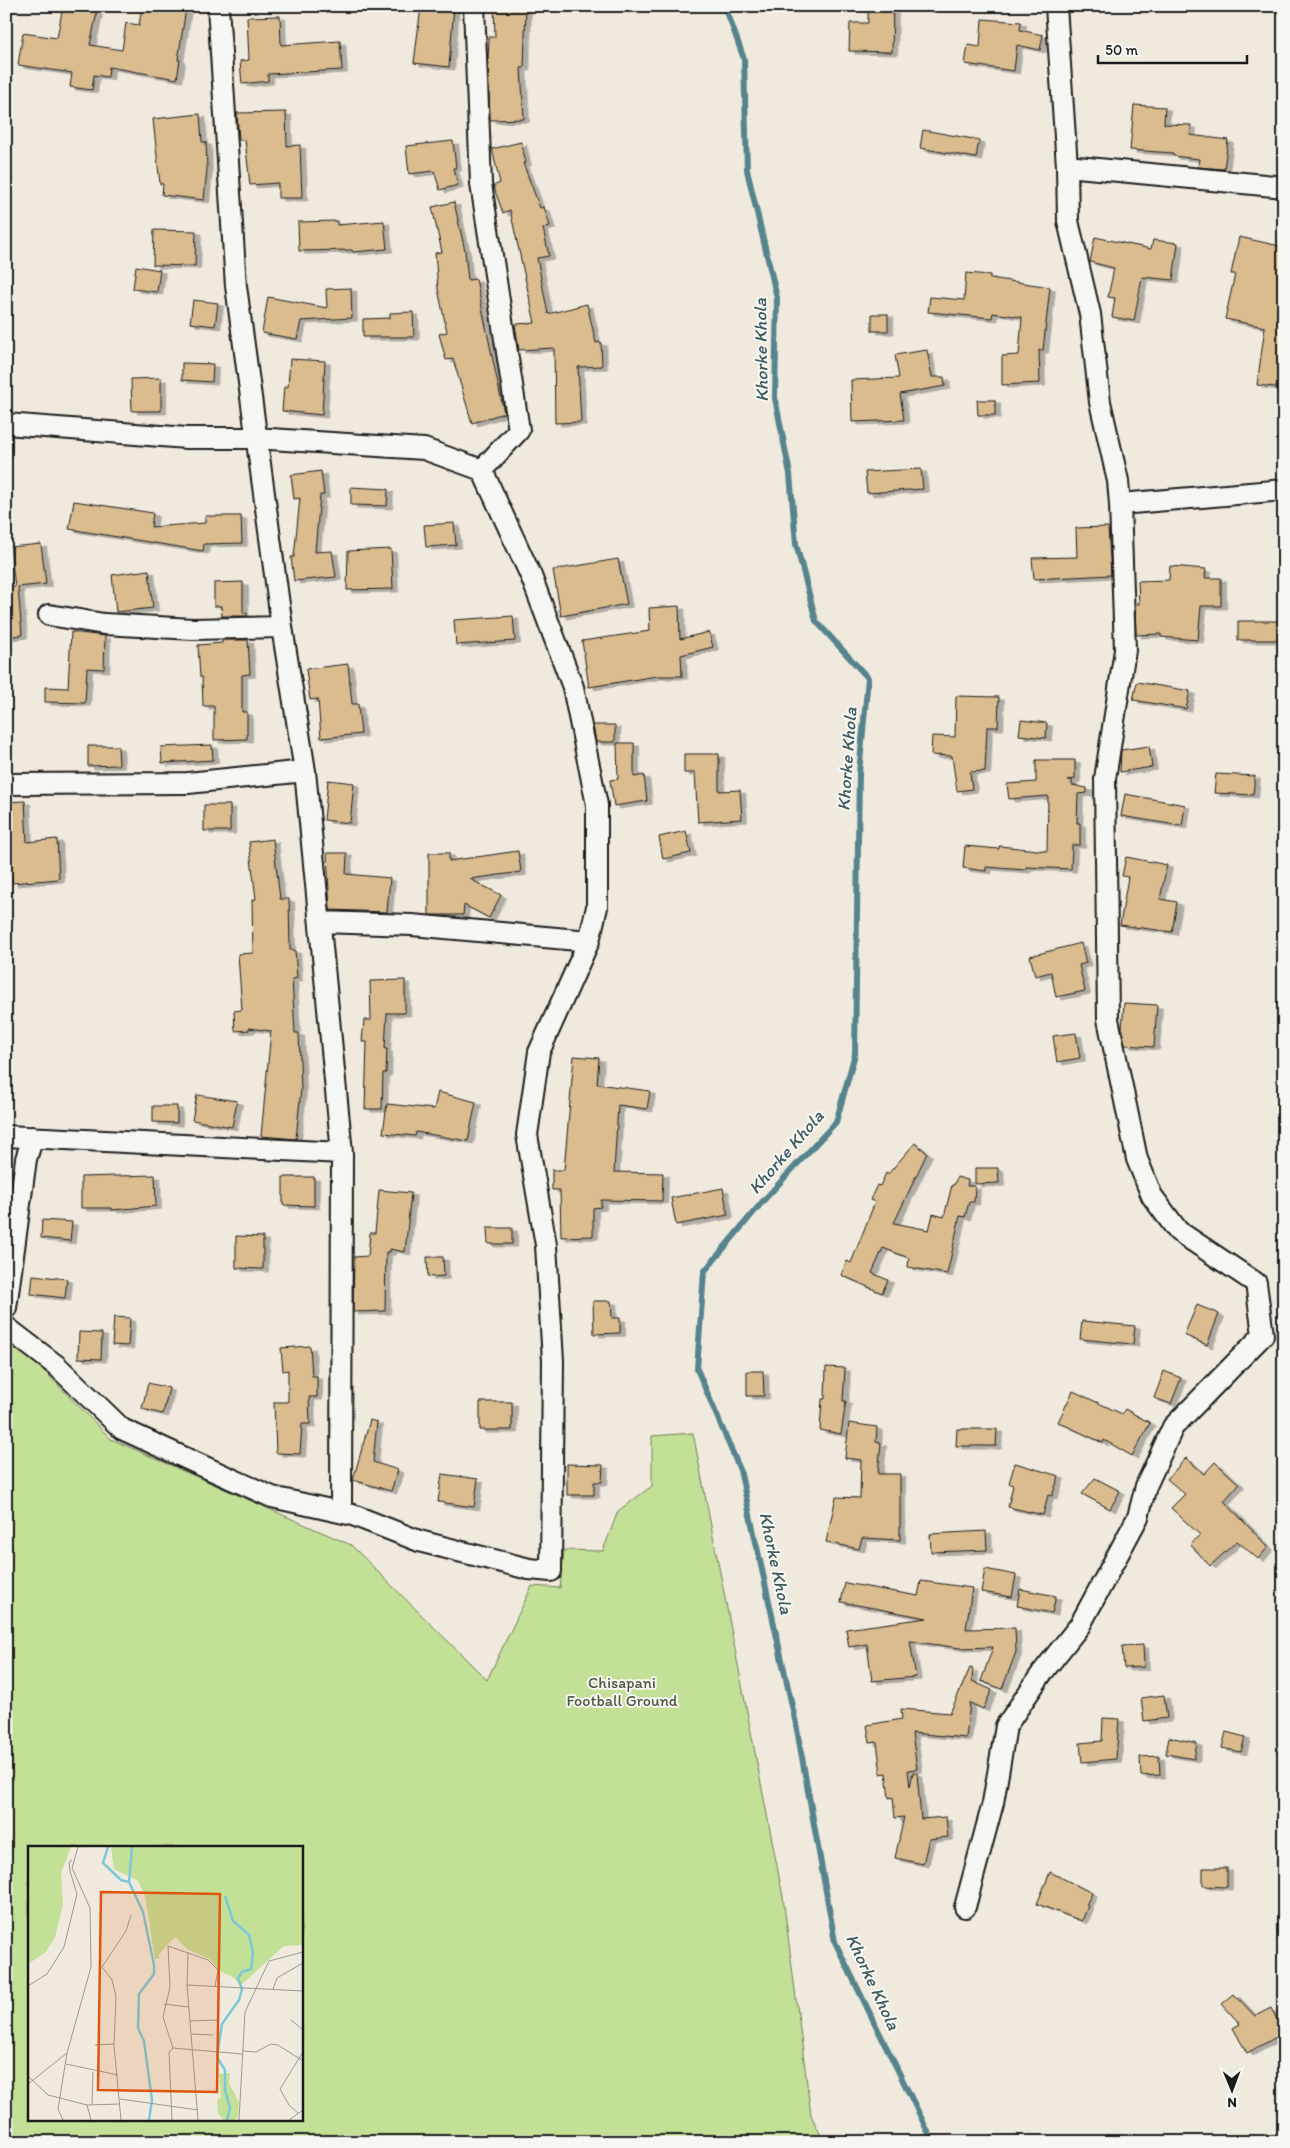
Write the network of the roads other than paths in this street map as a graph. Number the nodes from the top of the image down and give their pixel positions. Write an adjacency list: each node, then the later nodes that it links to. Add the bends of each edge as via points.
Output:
1 (218, 6): 7 (street, via 236,286)
2 (474, 6): 8 (street, via 481,184 519,430)
3 (1056, 6): 4 (street)
4 (1067, 166): 5 (street); 10 (street, via 1068,221 1090,314 1100,402)
5 (1284, 187)
6 (6, 424): 7 (street, via 187,438)
7 (256, 438): 8 (street, via 424,449); 12 (street)
8 (482, 470): 16 (street, via 532,576 572,687 597,805 597,907)
9 (1284, 490): 10 (street)
10 (1120, 504): 23 (street, via 1125,650 1105,778 1108,1019 1137,1160 1152,1196 1178,1231 1256,1283 1263,1335 1173,1427 1146,1486 1138,1518 1080,1625 1006,1726 993,1803)
11 (49, 615): 12 (street, via 104,624 192,629)
12 (282, 627): 13 (street)
13 (305, 771): 14 (street, via 188,783); 15 (street)
14 (6, 784)
15 (320, 922): 16 (street, via 412,925); 19 (street)
16 (589, 941): 22 (street, via 539,1052 527,1135 546,1245 553,1361 551,1571 529,1569 419,1541)
17 (6, 1136): 18 (street)
18 (32, 1137): 19 (street); 20 (street, via 26,1159)
19 (342, 1152): 22 (street)
20 (6, 1308)
21 (6, 1327): 22 (street, via 57,1366 122,1429 272,1497)
22 (341, 1512)
23 (966, 1907)

